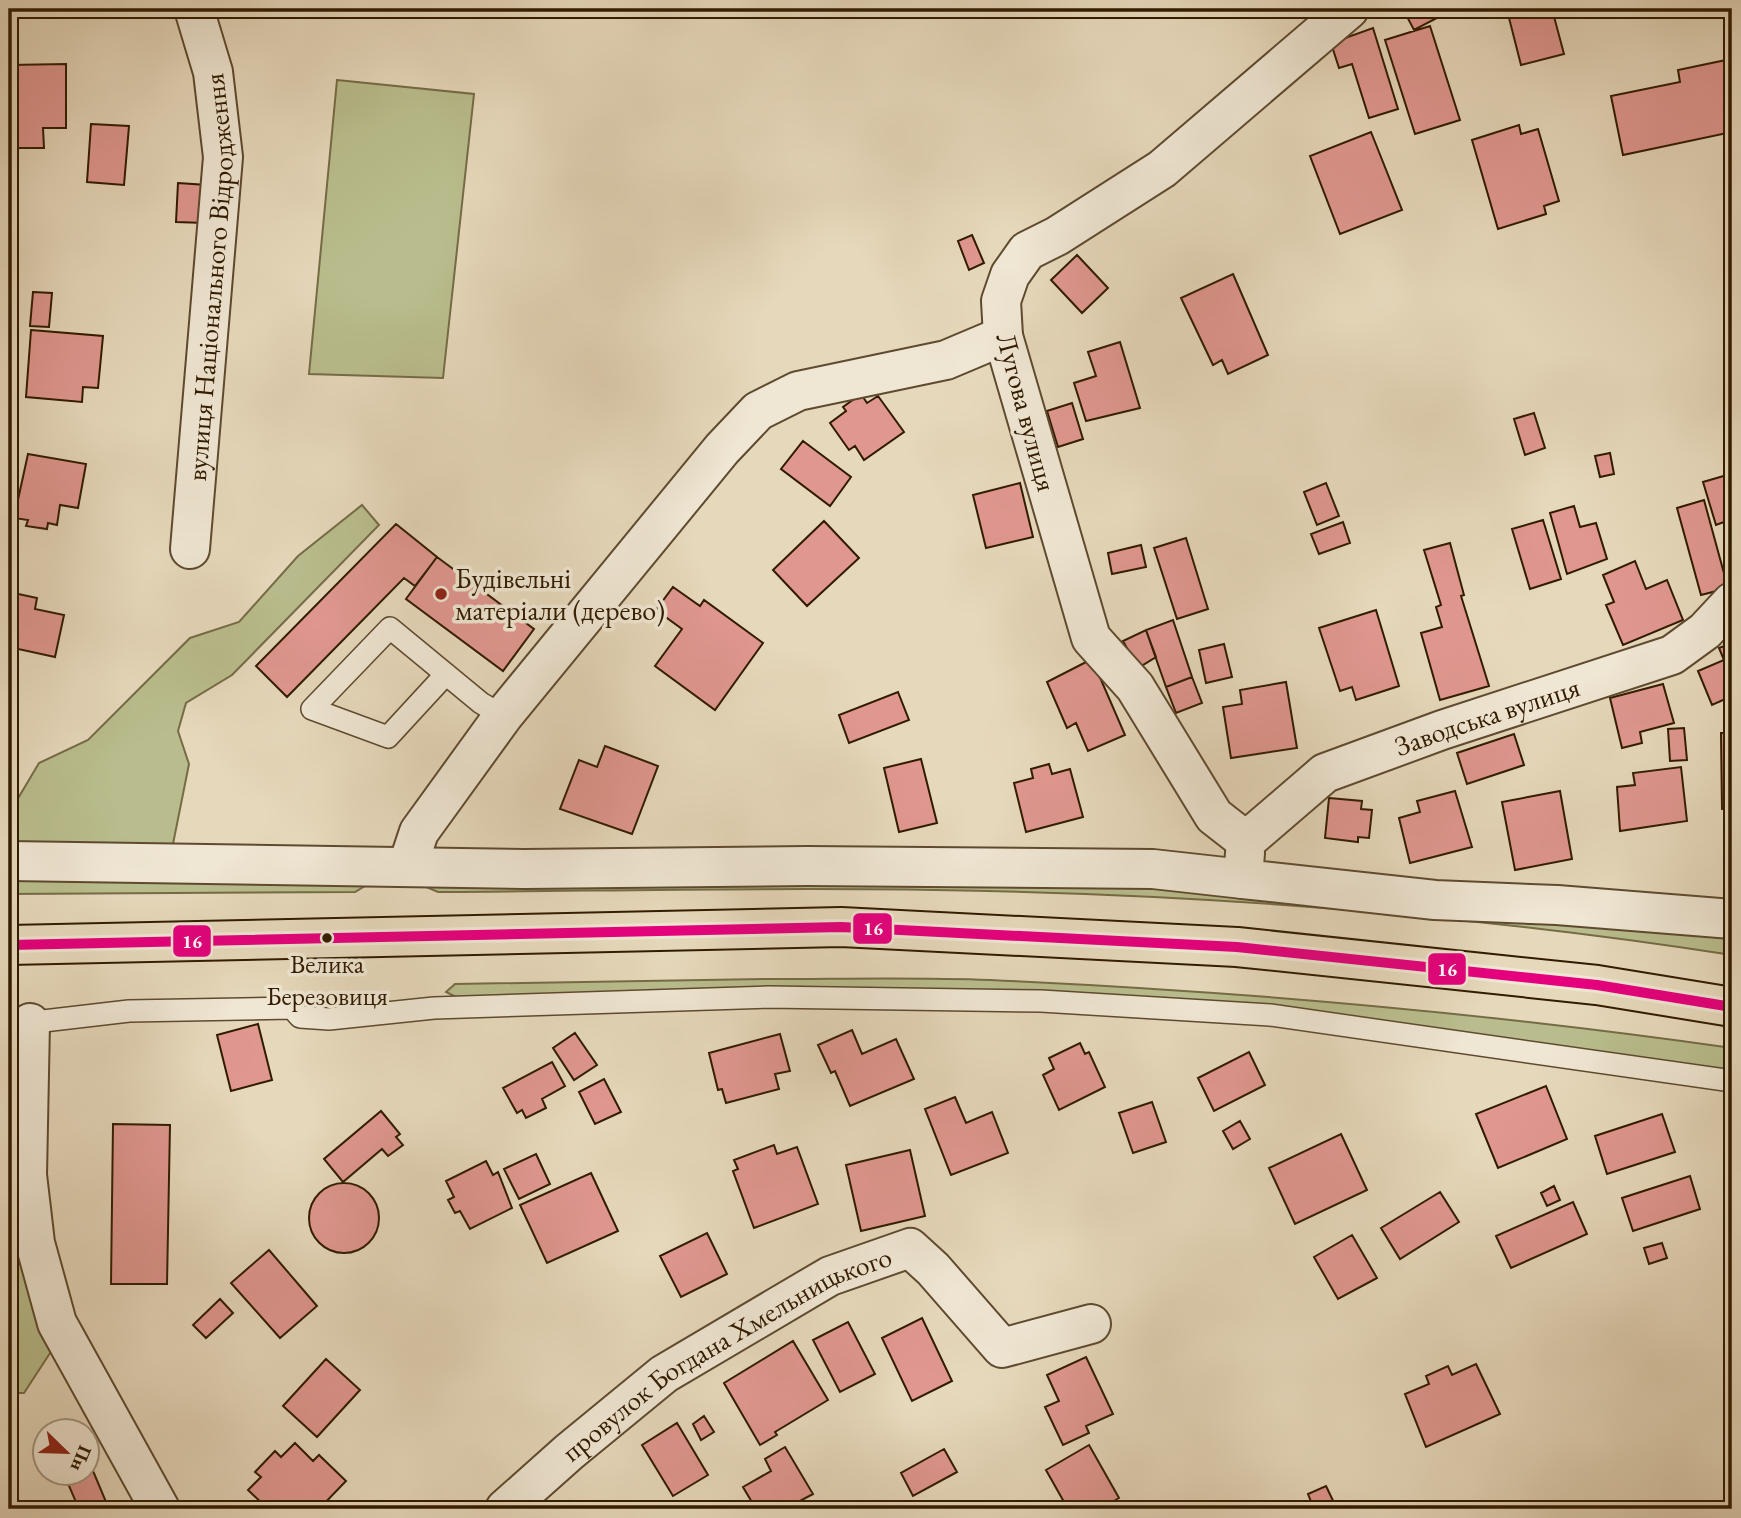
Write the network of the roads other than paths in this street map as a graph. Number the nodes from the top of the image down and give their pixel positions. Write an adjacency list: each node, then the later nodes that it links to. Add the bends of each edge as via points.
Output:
1 (194, 9): 4 (street, вулиця Національного Відродження, via 213,72 223,157)
2 (1349, 9): 3 (street, Лугова вулиця, via 1162,169 1027,251 1010,275 1001,301)
3 (1003, 336): 7 (street, via 946,360 798,391 758,411); 8 (street, Лугова вулиця, via 1091,638 1135,687 1214,816)
4 (190, 550)
5 (1732, 602): 8 (street, Заводська вулиця, via 1705,631 1672,655 1325,773)
6 (446, 674): 6 (lane, via 390,628 312,709 388,737); 7 (lane)
7 (503, 716): 10 (street, via 419,832)
8 (1246, 841): 11 (street)
9 (9, 861): 10 (street)
10 (408, 865): 11 (street, via 1153,869)
11 (1243, 879): 12 (street, via 1436,900)
12 (1732, 919)
13 (9, 945): 14 (highway, via 841,927 1237,947 1597,985)
14 (1732, 1007)
15 (19, 1024): 16 (lane, via 129,1011 292,1008 300,1017 328,1019 434,1008 768,997 1041,1001 1270,1016); 18 (street, via 27,1175 36,1243 53,1310)
16 (1732, 1081)
17 (1091, 1324): 19 (street, провулок Богдана Хмельницького, via 1002,1348 910,1248 830,1276 664,1374)
18 (160, 1509)
19 (505, 1509)

